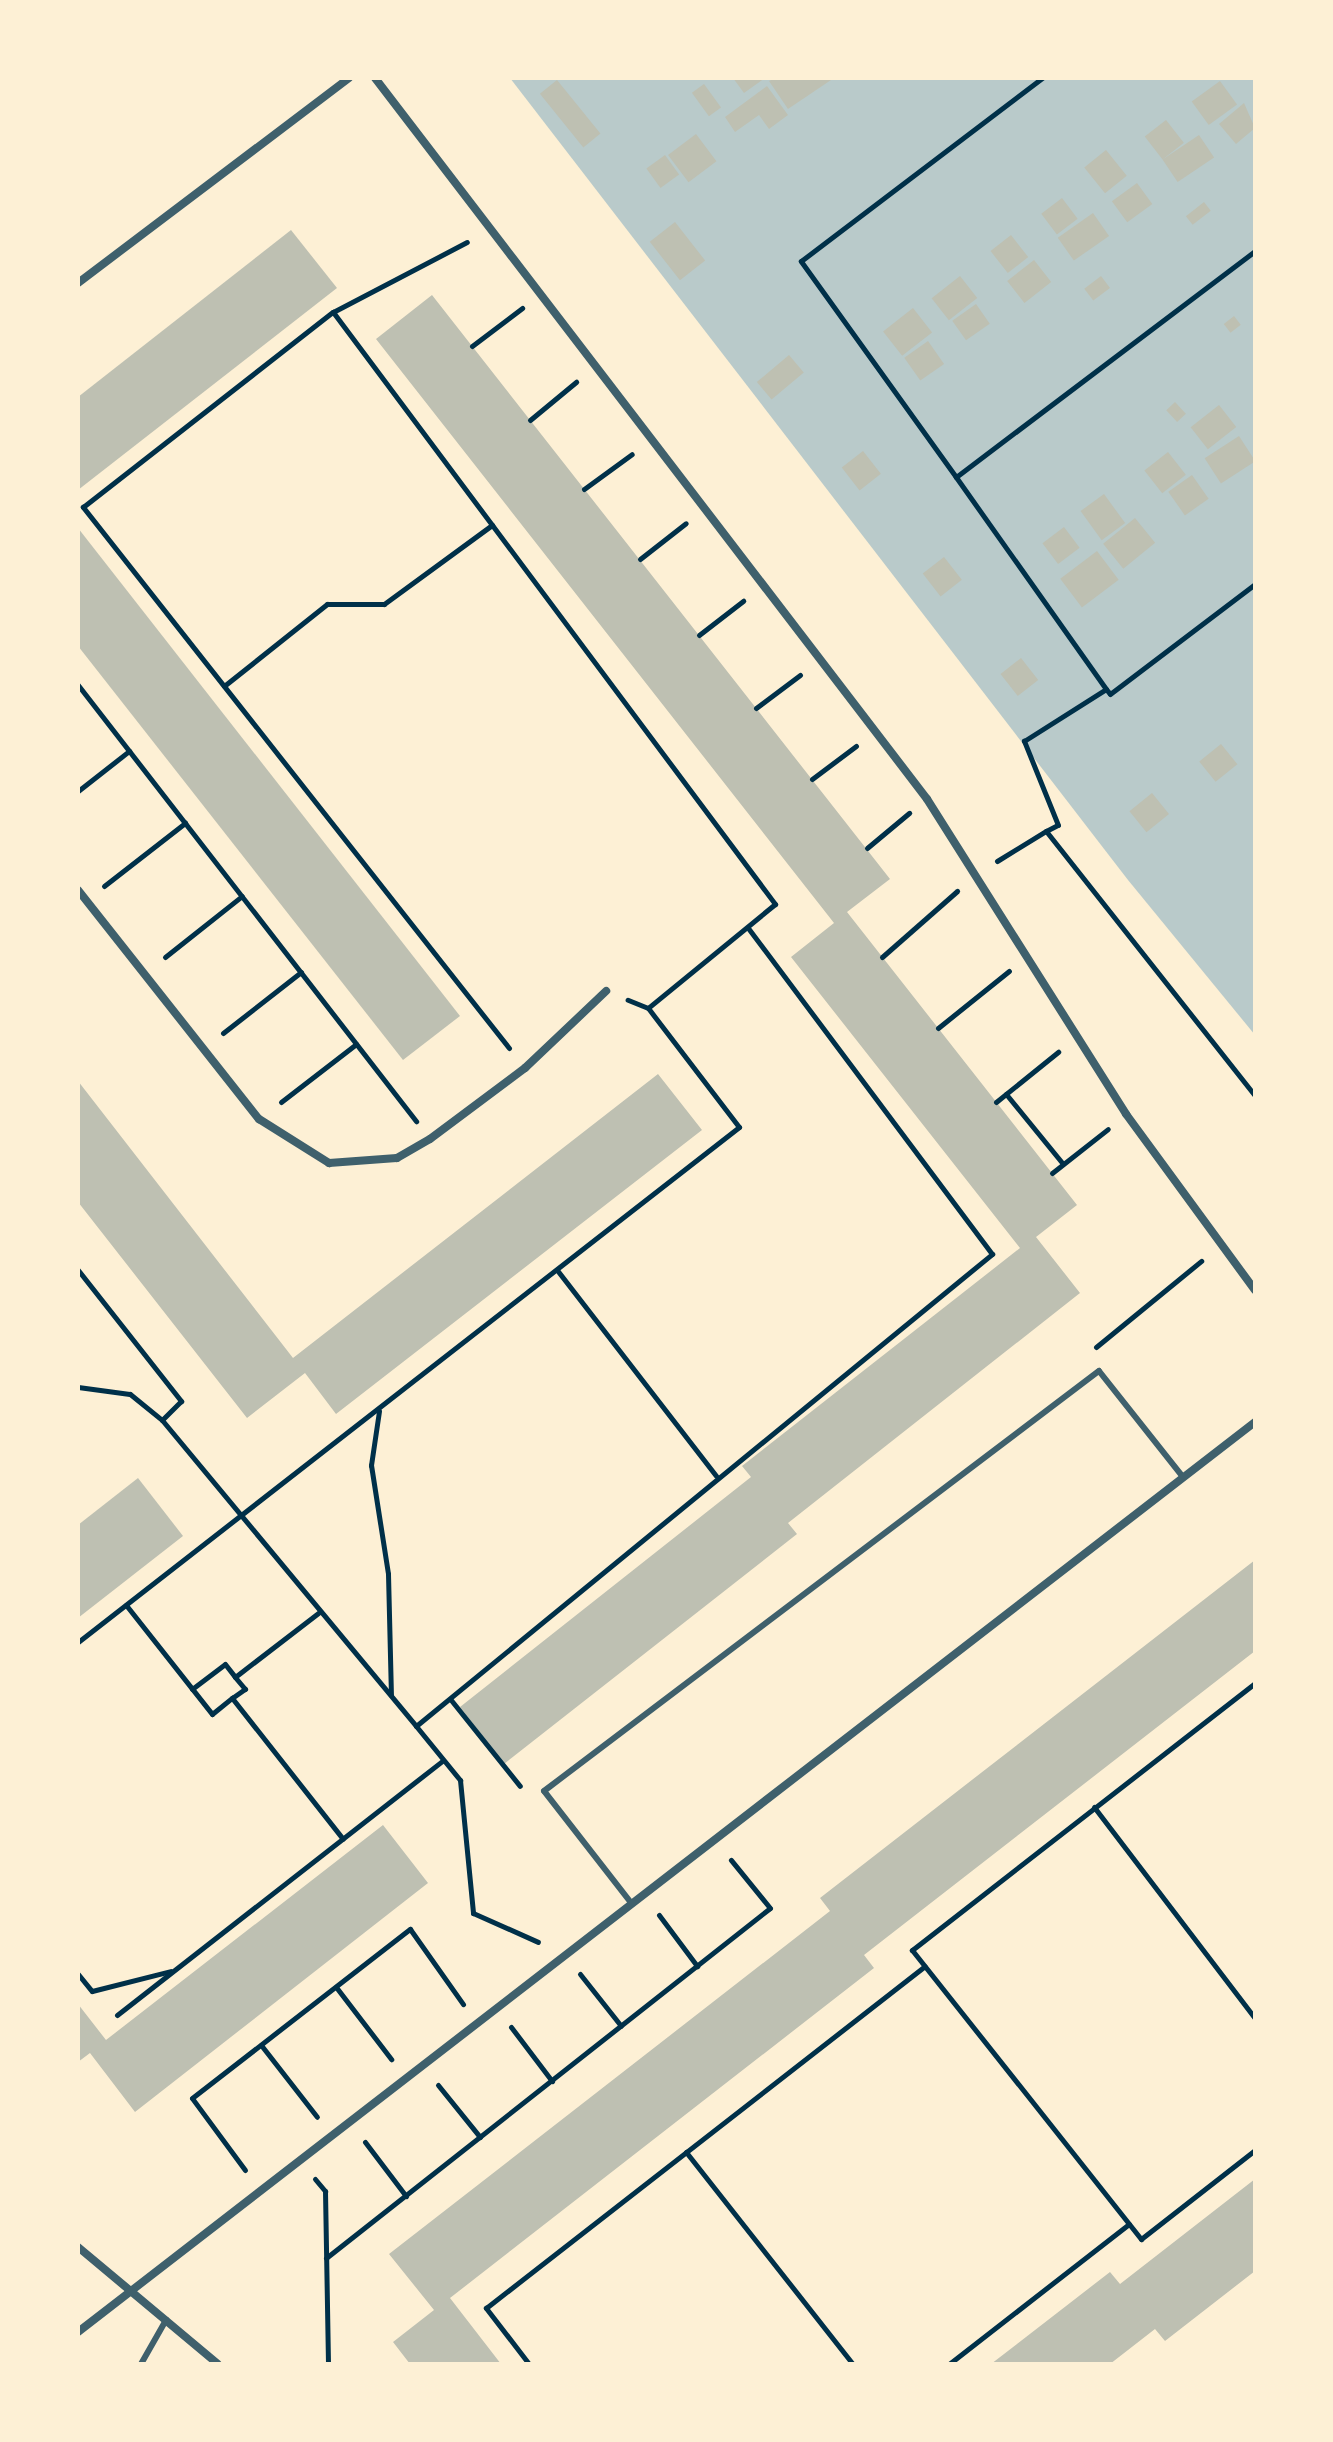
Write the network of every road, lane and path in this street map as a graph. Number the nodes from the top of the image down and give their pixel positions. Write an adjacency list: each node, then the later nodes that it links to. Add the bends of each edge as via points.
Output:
1 (349, 78): 6 (street)
2 (375, 78): 4 (street)
3 (1042, 78): 13 (path, via 801,261)
4 (487, 229): 7 (street); 8 (path)
5 (1255, 251): 13 (path)
6 (78, 283)
7 (536, 297): 9 (path); 10 (street)
8 (333, 312): 16 (path); 23 (path, via 83,507)
9 (472, 346)
10 (592, 369): 11 (path); 12 (street)
11 (530, 420)
12 (648, 441): 14 (path); 15 (street)
13 (956, 477): 24 (path)
14 (584, 489)
15 (702, 510): 17 (path); 19 (street)
16 (492, 525): 23 (path, via 384,604 327,604); 38 (path, via 775,904)
17 (640, 559)
18 (1255, 584): 24 (path, via 1110,694)
19 (762, 587): 20 (path); 21 (street)
20 (699, 635)
21 (819, 660): 25 (path); 26 (street)
22 (78, 685): 27 (path)
23 (224, 686): 49 (path)
24 (1106, 689): 32 (path, via 1024,741 1058,825)
25 (756, 708)
26 (874, 732): 28 (path); 30 (street)
27 (129, 751): 29 (path); 31 (path)
28 (812, 779)
29 (78, 791)
30 (927, 799): 33 (path); 34 (street)
31 (185, 823): 36 (path); 37 (path)
32 (1046, 831): 34 (path); 51 (path)
33 (867, 848)
34 (975, 875): 39 (path); 40 (street)
35 (78, 890): 37 (street)
36 (242, 896): 41 (path); 42 (path)
37 (86, 900): 42 (street)
38 (749, 929): 44 (path); 67 (path, via 992,1254)
39 (882, 957)
40 (1026, 958): 45 (path); 46 (street)
41 (301, 972): 47 (path); 48 (path)
42 (145, 973): 48 (street)
43 (606, 991): 44 (path); 49 (street)
44 (648, 1008): 60 (path, via 739,1127)
45 (938, 1028)
46 (1076, 1038): 50 (path); 53 (street)
47 (356, 1044): 54 (path); 55 (path)
48 (204, 1048): 54 (street)
49 (525, 1068): 55 (street)
50 (1006, 1094): 52 (path); 56 (path)
51 (1255, 1096)
52 (996, 1102)
53 (1126, 1114): 56 (path); 58 (street)
54 (259, 1119): 55 (street, via 329,1163 387,1161)
55 (430, 1139)
56 (1063, 1164): 57 (path)
57 (1052, 1173)
58 (1221, 1246): 61 (street); 62 (path, via 1095,1341)
59 (78, 1270): 65 (path, via 181,1401)
60 (557, 1270): 64 (path); 67 (path)
61 (1255, 1290)
62 (1099, 1371): 68 (lane); 81 (lane)
63 (78, 1387): 65 (path, via 130,1394)
64 (379, 1411): 69 (path); 76 (path, via 371,1465 388,1574)
65 (162, 1420): 69 (path)
66 (1255, 1422): 68 (street)
67 (716, 1476): 78 (path)
68 (1183, 1477): 84 (street)
69 (240, 1516): 70 (path); 71 (path)
70 (126, 1605): 72 (path); 75 (path)
71 (318, 1613): 73 (path); 76 (path)
72 (78, 1642)
73 (235, 1677): 75 (path, via 225,1664); 77 (path, via 245,1689)
74 (1255, 1683): 82 (path)
75 (192, 1689): 77 (path, via 212,1714)
76 (391, 1696): 79 (path)
77 (232, 1698): 83 (path)
78 (451, 1700): 79 (path); 81 (path, via 521,1789)
79 (416, 1726): 80 (path)
80 (442, 1761): 83 (path); 87 (path, via 460,1780 473,1913)
81 (544, 1791): 86 (lane)
82 (1094, 1807): 89 (path, via 912,1950); 95 (path)
83 (343, 1839): 90 (path)
84 (715, 1840): 85 (street); 88 (path, via 770,1908)
85 (644, 1895): 86 (street); 88 (path)
86 (632, 1904): 87 (street)
87 (565, 1954): 93 (street); 97 (path)
88 (697, 1966): 97 (path)
89 (925, 1966): 106 (path); 110 (path)
90 (176, 1970): 91 (path, via 92,1991); 94 (path)
91 (78, 1974)
92 (336, 1987): 96 (path, via 410,1929); 98 (path); 100 (path)
93 (495, 2006): 96 (street); 101 (path)
94 (117, 2015)
95 (1255, 2018)
96 (475, 2021): 99 (street)
97 (621, 2026): 101 (path)
98 (261, 2045): 103 (path); 108 (path, via 192,2098)
99 (421, 2063): 100 (street); 104 (path)
100 (404, 2076): 102 (street)
101 (552, 2081): 104 (path)
102 (348, 2121): 103 (street); 109 (path)
103 (330, 2135): 107 (street)
104 (480, 2137): 109 (path)
105 (1255, 2150): 110 (path, via 1141,2239)
106 (686, 2152): 119 (path, via 486,2308); 120 (path)
107 (300, 2159): 108 (street); 112 (path, via 325,2191)
108 (260, 2190): 113 (street)
109 (406, 2196): 112 (path)
110 (1129, 2224): 121 (path)
111 (78, 2247): 113 (street)
112 (326, 2258): 118 (path)
113 (129, 2293): 114 (street); 115 (street)
114 (166, 2320): 116 (lane); 117 (street)
115 (78, 2332)
116 (141, 2364)
117 (218, 2364)
118 (328, 2364)
119 (529, 2364)
120 (853, 2364)
121 (949, 2364)

